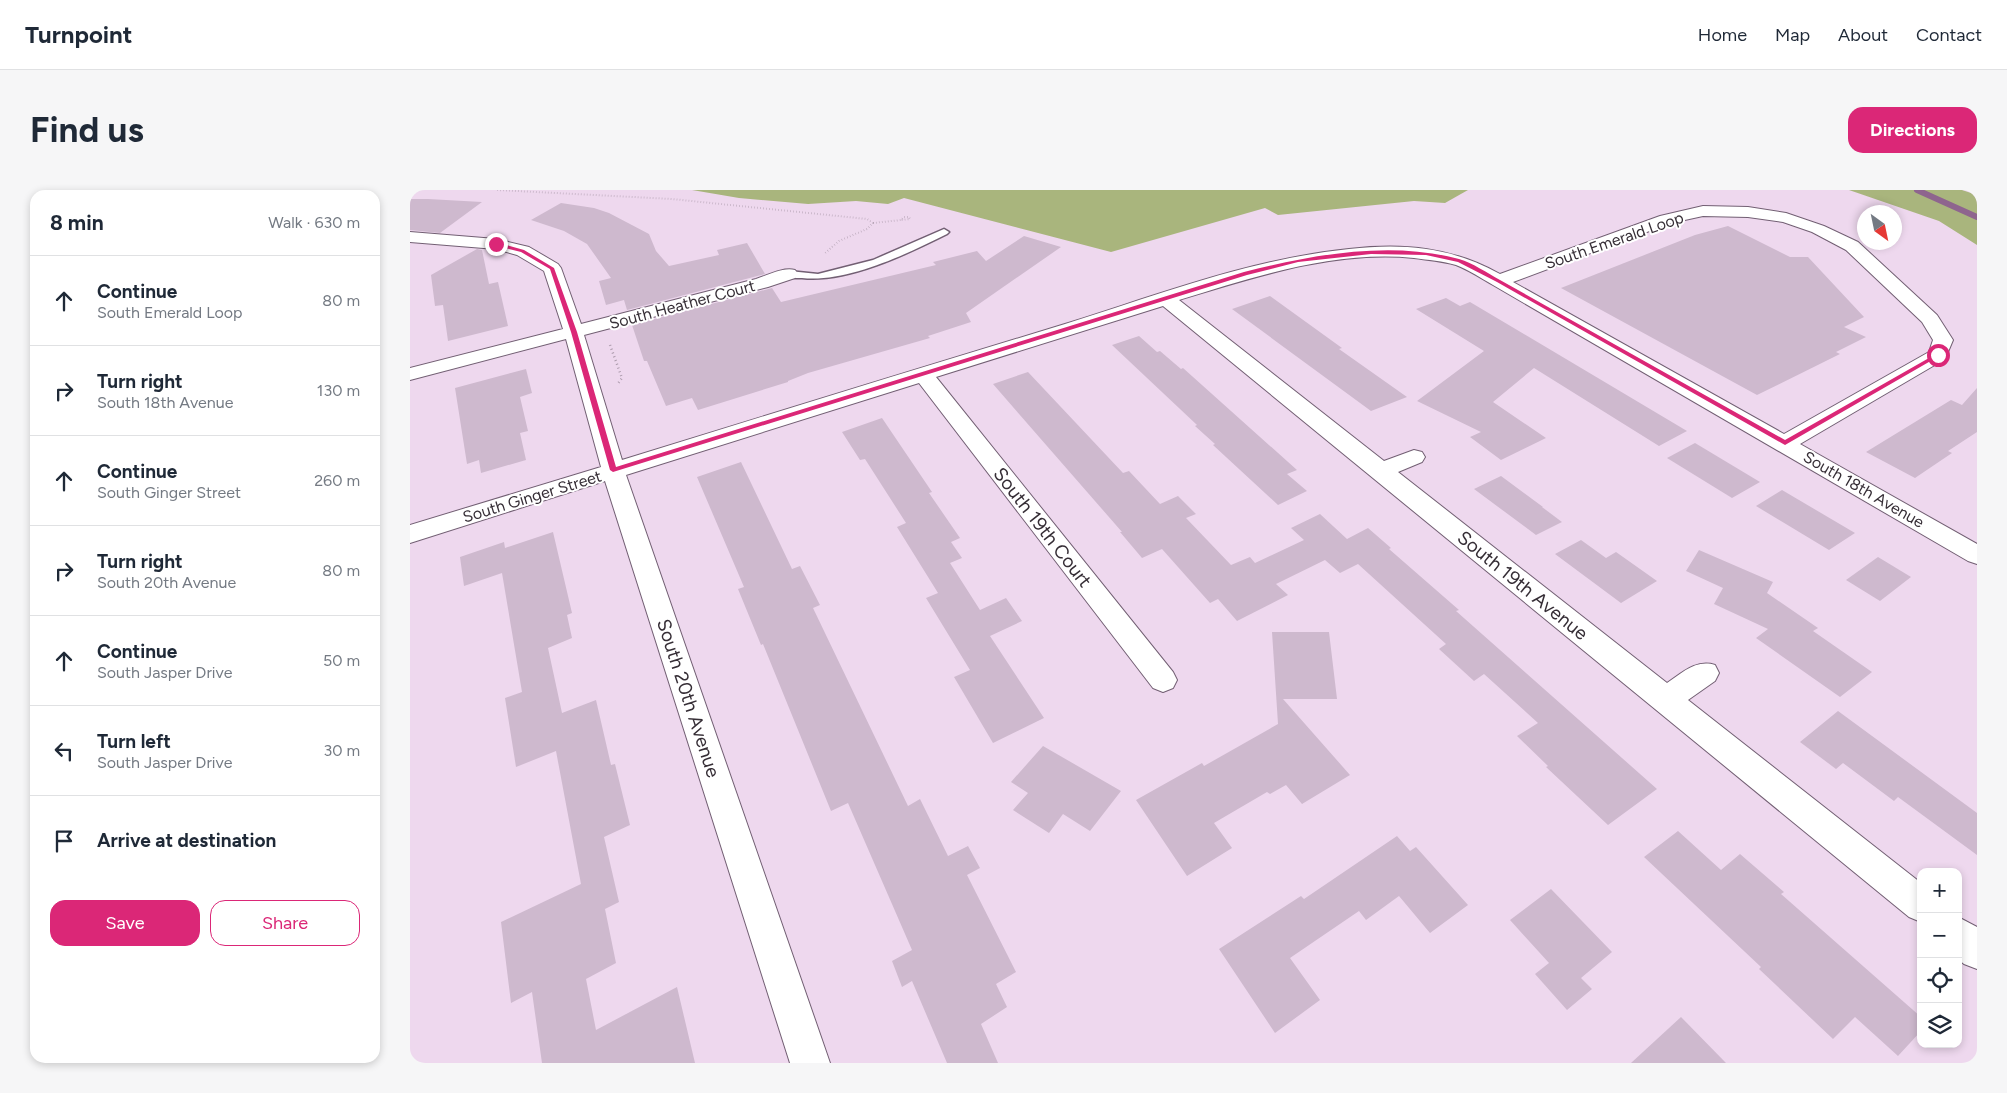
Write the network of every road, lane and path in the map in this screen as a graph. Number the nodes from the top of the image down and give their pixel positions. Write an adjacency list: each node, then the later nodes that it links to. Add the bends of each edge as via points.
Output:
1 (497, 190): 3 (path, via 672,199 867,219)
2 (901, 220): 3 (path)
3 (873, 223): 7 (path, via 867,229 838,241)
4 (944, 232): 8 (lane, via 877,262 818,277)
5 (410, 237): 11 (street, South 20th Avenue, via 496,244 537,258 552,268)
6 (1433, 256): 9 (street, South 18th Avenue, via 1460,261); 10 (street, South Ginger Street, via 1371,252 1298,260)
7 (819, 257)
8 (789, 274): 11 (street, South Heather Court)
9 (1499, 281): 14 (street, South 18th Avenue); 14 (street, South Emerald Loop, via 1666,219 1703,211 1748,212 1786,218 1852,246 1930,319 1943,340 1938,355)
10 (1165, 298): 12 (street, South Ginger Street); 17 (street, South 19th Avenue)
11 (574, 332): 13 (street, South Heather Court); 16 (street, South 20th Avenue)
12 (922, 373): 16 (street, South Ginger Street); 21 (street, South 19th Court)
13 (410, 374)
14 (1785, 443): 19 (street, South 18th Avenue)
15 (1414, 457): 17 (street)
16 (613, 470): 18 (street, South Ginger Street); 26 (street, South 20th Avenue)
17 (1382, 472): 22 (street, South 19th Avenue)
18 (410, 534)
19 (1977, 554)
20 (1705, 673): 22 (street)
21 (1163, 680)
22 (1665, 700): 23 (street, South 19th Avenue)
23 (1917, 902)
24 (1962, 939): 25 (street)
25 (1977, 951)
26 (810, 1063)

